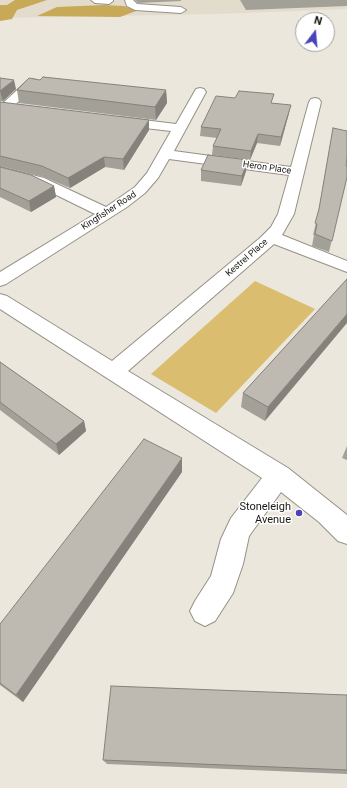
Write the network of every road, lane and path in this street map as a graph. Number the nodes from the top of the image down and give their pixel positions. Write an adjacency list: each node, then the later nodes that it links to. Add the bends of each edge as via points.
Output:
1 (95, 0): 3 (street)
2 (128, 0): 4 (street, via 135,7)
3 (109, 1)
4 (181, 10)
5 (32, 82): 8 (street)
6 (200, 92): 11 (street, Kingfisher Road)
7 (315, 102): 14 (street, Kestrel Place)
8 (3, 106): 9 (street)
9 (21, 109)
10 (108, 119): 11 (street)
11 (180, 128): 12 (street, Kingfisher Road)
12 (166, 154): 14 (street, Heron Place); 15 (street, Kingfisher Road, via 148,182 132,197)
13 (0, 171): 15 (street, via 38,181)
14 (297, 172): 16 (street, Kestrel Place, via 286,214)
15 (106, 213): 18 (street, Kingfisher Road)
16 (272, 237): 17 (street); 20 (street, Kestrel Place)
17 (347, 268)
18 (0, 280)
19 (0, 300): 20 (street)
20 (114, 371): 21 (street)
21 (279, 476): 22 (street); 23 (street, via 240,527 234,539 223,583)
22 (347, 532)
23 (205, 611)

